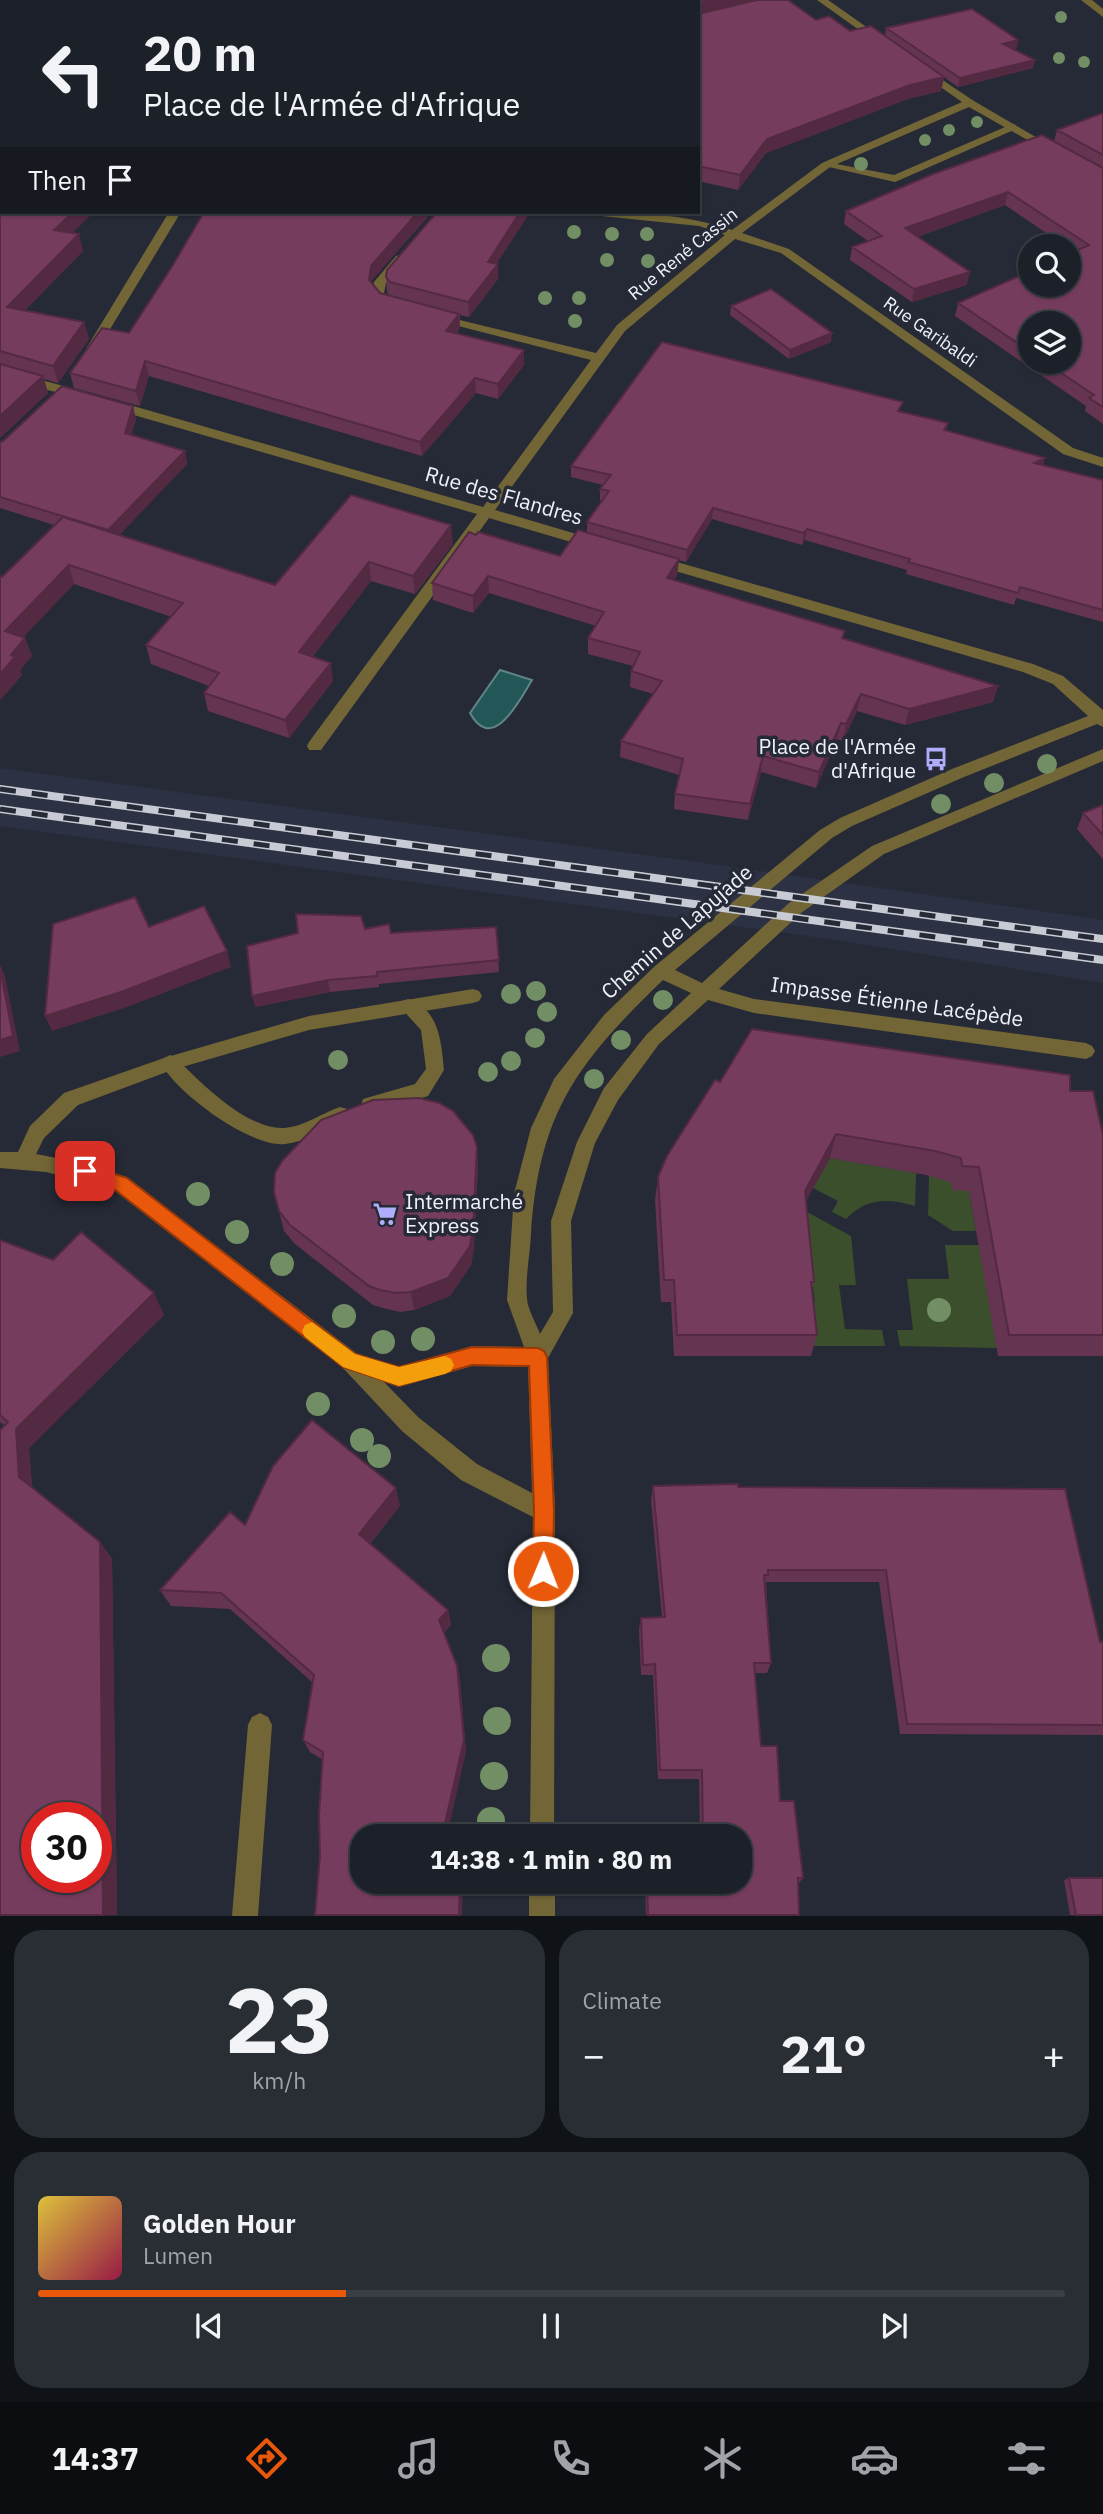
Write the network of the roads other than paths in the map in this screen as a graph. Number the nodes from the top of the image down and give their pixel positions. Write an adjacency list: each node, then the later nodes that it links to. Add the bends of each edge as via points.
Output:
1 (822, 0): 4 (street)
2 (1086, 0): 3 (street)
3 (1103, 14)
4 (891, 48)
5 (914, 64): 6 (street)
6 (970, 103): 7 (street); 9 (street, Rue René Cassin)
7 (1012, 127): 8 (street); 9 (street, via 895,179)
8 (1058, 152)
9 (826, 165): 12 (street, Rue René Cassin)
10 (174, 214): 16 (street)
11 (612, 214): 12 (street, Rue Garibaldi, via 700,223)
12 (735, 233): 17 (street, Rue René Cassin, via 621,328); 19 (street, Rue Garibaldi, via 785,251 1068,451)
13 (412, 245): 14 (street, via 380,282 378,293)
14 (404, 309)
15 (430, 315): 17 (street)
16 (87, 358)
17 (600, 358): 20 (street, Rue René Cassin)
18 (0, 373): 20 (street, Rue des Flandres)
19 (1103, 463)
20 (485, 512): 21 (street, Rue des Flandres); 24 (street, Rue René Cassin)
21 (604, 546)
22 (644, 558): 23 (street, via 1028,668 1058,680)
23 (1102, 718): 26 (street, Chemin de Lapujade, via 846,822)
24 (316, 746)
25 (1103, 755): 27 (street, via 878,850 795,908)
26 (661, 971): 27 (street, Impasse Étienne Lacépède); 34 (street, Chemin de Lapujade, via 584,1051 540,1128 524,1194 517,1300)
27 (703, 991): 30 (street, Impasse Étienne Lacépède, via 754,1006); 34 (street, via 653,1039 611,1094 586,1142 561,1221 563,1312)
28 (473, 996): 29 (street)
29 (408, 1006): 31 (street, via 309,1024); 31 (street, via 430,1027 435,1070 421,1090 283,1137 249,1129 192,1087)
30 (1086, 1051)
31 (170, 1063): 32 (street, via 71,1099 37,1132)
32 (24, 1159): 33 (street); 35 (street, via 85,1171 121,1184)
33 (0, 1160)
34 (538, 1357): 35 (street, via 472,1356 399,1377); 36 (street)
35 (350, 1361): 36 (street, via 410,1424 469,1472)
36 (544, 1511): 38 (street)
37 (260, 1725): 40 (street)
38 (542, 1824)
39 (542, 1894): 41 (street)
40 (245, 1916)
41 (542, 1916)

